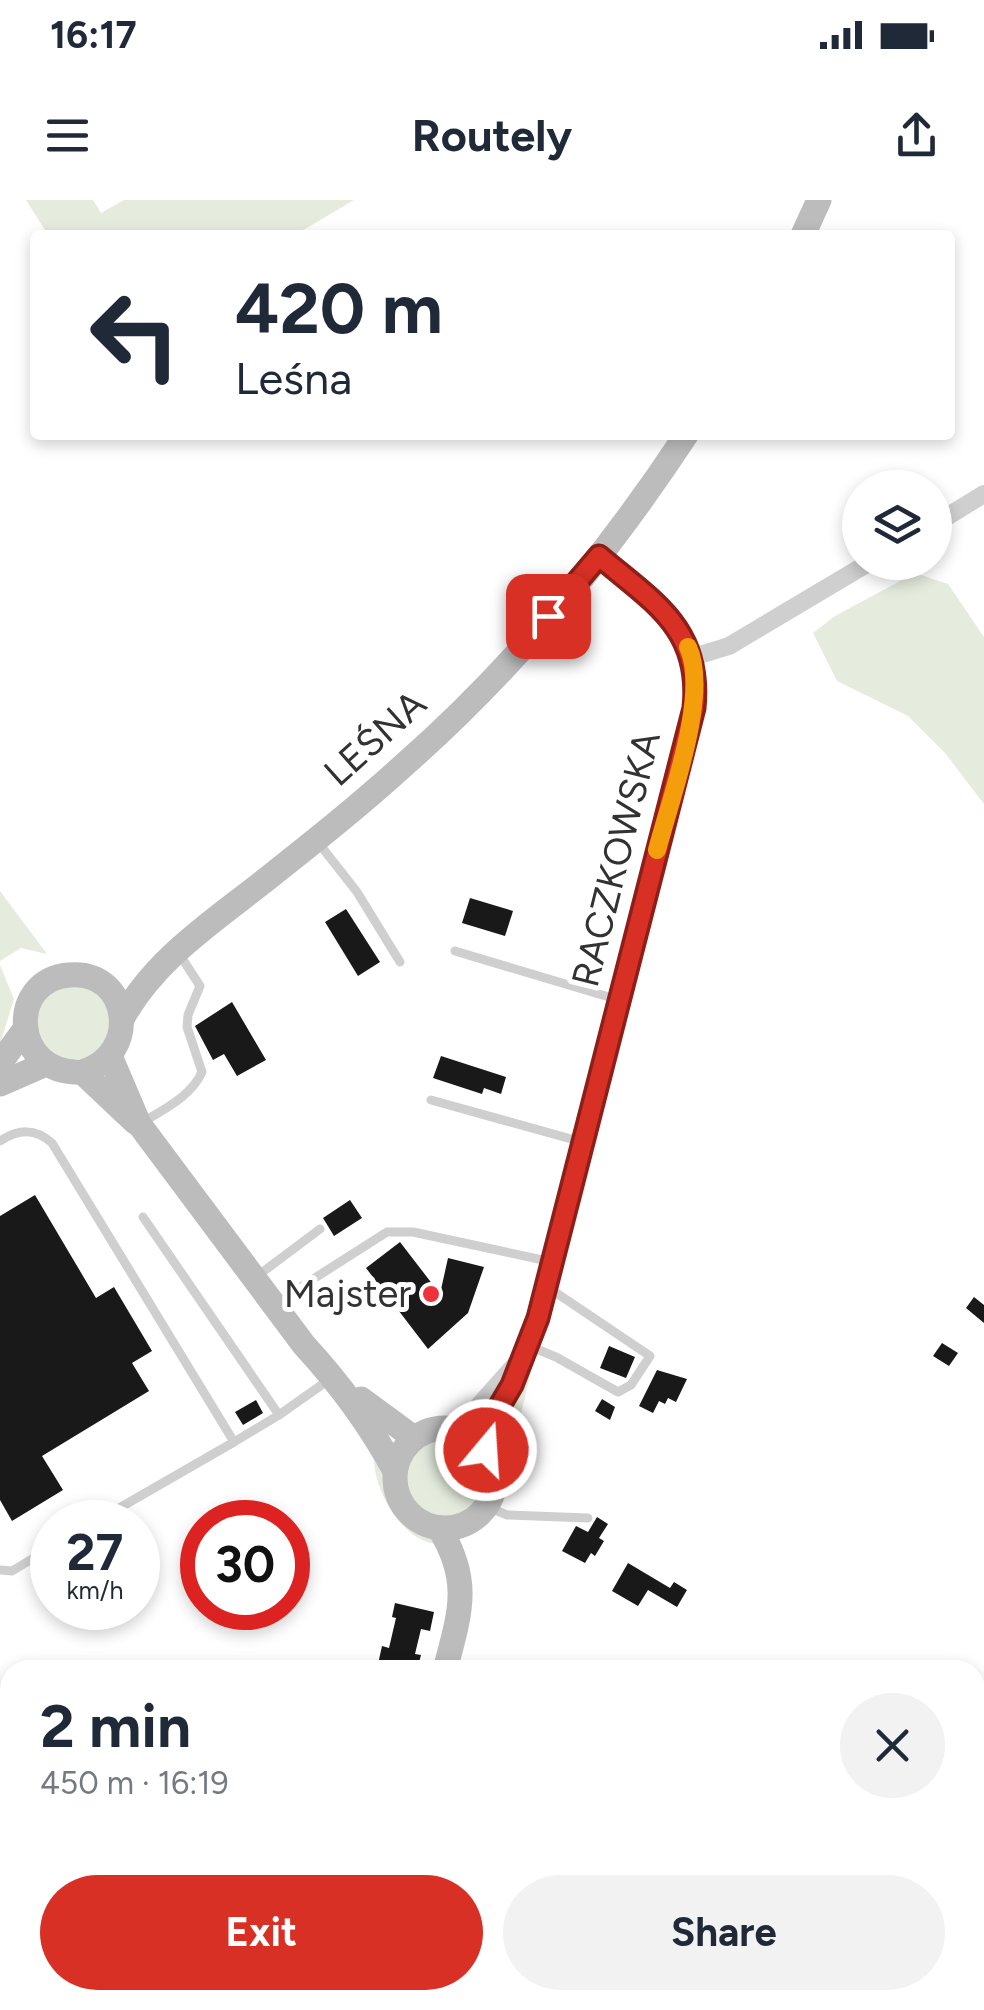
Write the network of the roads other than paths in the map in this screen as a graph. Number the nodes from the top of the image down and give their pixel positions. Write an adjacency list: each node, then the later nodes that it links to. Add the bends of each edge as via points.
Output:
1 (819, 200): 2 (main road)
2 (806, 230)
3 (682, 440): 6 (main road)
4 (984, 494): 5 (street)
5 (952, 514)
6 (599, 556): 8 (street, RACZKOWSKA, via 664,610); 9 (main road, LEŚNA, via 454,718)
7 (842, 579): 8 (street, via 729,646)
8 (693, 657): 14 (street, RACZKOWSKA, via 694,708)
9 (316, 840): 10 (main road, LEŚNA); 12 (lane)
10 (176, 950): 13 (main road, LEŚNA); 15 (main road, LEŚNA); 23 (lane, via 200,986 187,1027 202,1072 184,1094)
11 (455, 952): 14 (lane)
12 (400, 962)
13 (101, 983): 15 (main road, via 116,998); 16 (main road, via 80,975 48,982 32,997)
14 (619, 1000): 25 (street, RACZKOWSKA)
15 (122, 1018): 17 (main road)
16 (25, 1029): 18 (main road); 19 (main road)
17 (110, 1056): 20 (main road); 23 (main road)
18 (0, 1063)
19 (46, 1064): 20 (main road); 21 (main road)
20 (82, 1072): 23 (main road)
21 (0, 1084)
22 (431, 1100): 25 (lane)
23 (139, 1124): 29 (main road)
24 (0, 1141): 37 (lane, via 22,1131 52,1143)
25 (582, 1142): 28 (street, RACZKOWSKA)
26 (143, 1218): 34 (lane)
27 (320, 1229): 29 (lane)
28 (552, 1262): 30 (street, RACZKOWSKA); 31 (lane, via 386,1232)
29 (253, 1278): 31 (main road)
30 (546, 1286): 32 (street, RACZKOWSKA); 32 (lane, via 650,1356 631,1385 618,1392 556,1357)
31 (273, 1304): 33 (main road)
32 (526, 1352): 35 (street, RACZKOWSKA); 38 (street, RACZKOWSKA, via 492,1419)
33 (334, 1377): 34 (lane); 36 (main road); 39 (main road)
34 (279, 1415): 37 (lane)
35 (450, 1428): 36 (main road); 38 (main road, via 470,1434)
36 (414, 1438): 39 (main road)
37 (234, 1442): 40 (lane)
38 (486, 1450): 41 (main road, via 494,1485)
39 (395, 1471): 43 (main road, via 402,1505)
40 (133, 1500)
41 (478, 1514): 42 (lane); 43 (main road); 46 (main road, via 471,1578)
42 (588, 1518)
43 (439, 1528): 46 (main road, via 455,1553)
44 (30, 1560): 45 (lane)
45 (0, 1570)
46 (461, 1602): 47 (main road)
47 (447, 1660)

